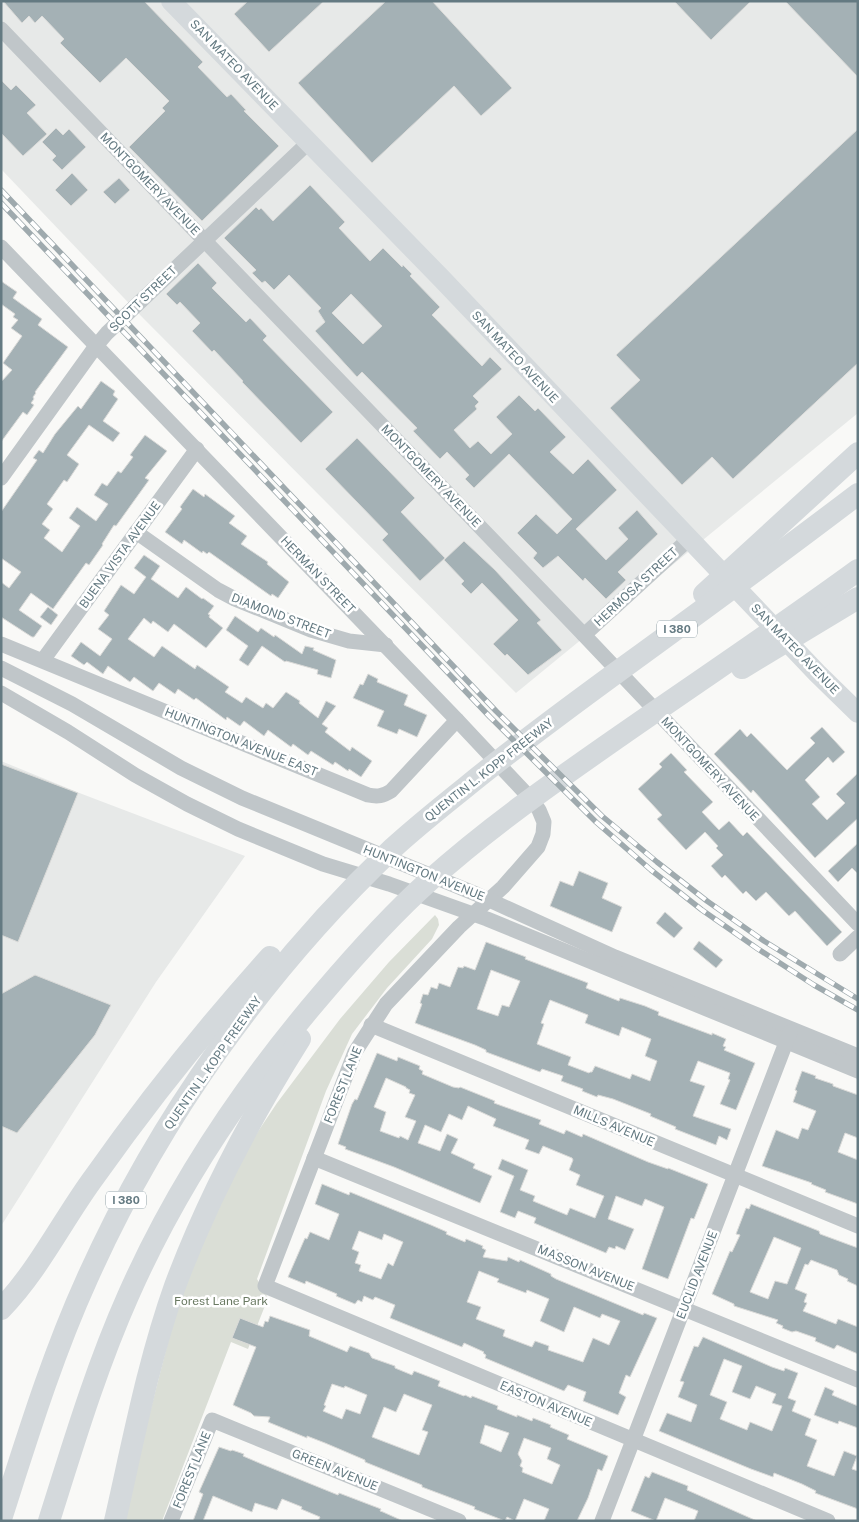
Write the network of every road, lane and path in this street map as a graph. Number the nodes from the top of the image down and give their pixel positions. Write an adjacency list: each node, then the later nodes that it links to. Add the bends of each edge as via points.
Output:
1 (171, 1): 3 (main road, SAN MATEO AVENUE)
2 (1, 29): 4 (street, MONTGOMERY AVENUE)
3 (308, 142): 4 (street, SCOTT STREET); 12 (main road, SAN MATEO AVENUE)
4 (204, 241): 6 (street, SCOTT STREET); 15 (street, MONTGOMERY AVENUE)
5 (1, 247): 6 (street, HERMAN STREET)
6 (96, 346): 7 (street, HERMAN STREET); 9 (street, SCOTT STREET)
7 (197, 450): 11 (street, BUENA VISTA AVENUE); 17 (street, HERMAN STREET)
8 (858, 453): 22 (highway, via 673,623)
9 (1, 478)
10 (858, 494): 22 (highway, QUENTIN L. KOPP FREEWAY / I 380)
11 (136, 532): 17 (street, DIAMOND STREET, via 235,599 311,630 349,641); 18 (street, BUENA VISTA AVENUE)
12 (689, 539): 15 (street, HERMOSA STREET); 21 (main road, SAN MATEO AVENUE)
13 (858, 570): 14 (highway)
14 (849, 595): 29 (highway, via 826,618 582,762 531,798 431,879)
15 (584, 635): 27 (street, MONTGOMERY AVENUE)
16 (1, 644): 18 (street, HUNTINGTON AVENUE EAST)
17 (386, 646): 23 (street, HERMAN STREET)
18 (43, 660): 23 (street, HUNTINGTON AVENUE EAST, via 376,796 391,791)
19 (1, 668): 24 (street, HUNTINGTON AVENUE, via 78,707 181,768 242,798)
20 (1, 693): 25 (street, HUNTINGTON AVENUE, via 135,775 221,821 323,864)
21 (858, 713)
22 (554, 718): 26 (highway, QUENTIN L. KOPP FREEWAY / I 380, via 370,858)
23 (457, 720): 24 (street, HERMAN STREET, via 532,800 544,822 538,847)
24 (489, 899): 25 (street, HERMAN STREET); 32 (street, HUNTINGTON AVENUE)
25 (472, 914): 31 (street, FOREST LANE, via 386,1004); 32 (street, HUNTINGTON AVENUE)
26 (314, 920): 40 (highway, via 263,966 212,1026 128,1131 27,1277); 44 (highway, QUENTIN L. KOPP FREEWAY / I 380, via 226,1039 136,1180 66,1326)
27 (858, 924)
28 (858, 937): 30 (street)
29 (364, 944): 45 (highway, via 263,1066 231,1111 167,1218 107,1347); 46 (highway, via 285,1063 227,1169 189,1249 152,1364)
30 (840, 954)
31 (371, 1025): 35 (street, FOREST LANE, via 355,1052); 36 (street, MILLS AVENUE)
32 (789, 1035): 33 (street, HUNTINGTON AVENUE); 34 (street, HUNTINGTON AVENUE); 36 (street, EUCLID AVENUE)
33 (858, 1056)
34 (858, 1071)
35 (314, 1158): 38 (street, FOREST LANE); 39 (street, MASSON AVENUE)
36 (734, 1176): 37 (street, MILLS AVENUE); 39 (street, EUCLID AVENUE)
37 (858, 1226)
38 (265, 1286): 43 (street, EASTON AVENUE)
39 (684, 1308): 41 (street, MASSON AVENUE); 43 (street, EUCLID AVENUE)
40 (1, 1309)
41 (858, 1380)
42 (212, 1420): 47 (street, FOREST LANE); 48 (street, GREEN AVENUE)
43 (632, 1440): 49 (street, EUCLID AVENUE); 50 (street, EASTON AVENUE)
44 (1, 1519)
45 (49, 1521)
46 (115, 1521)
47 (171, 1521)
48 (459, 1521)
49 (602, 1521)
50 (828, 1521)

